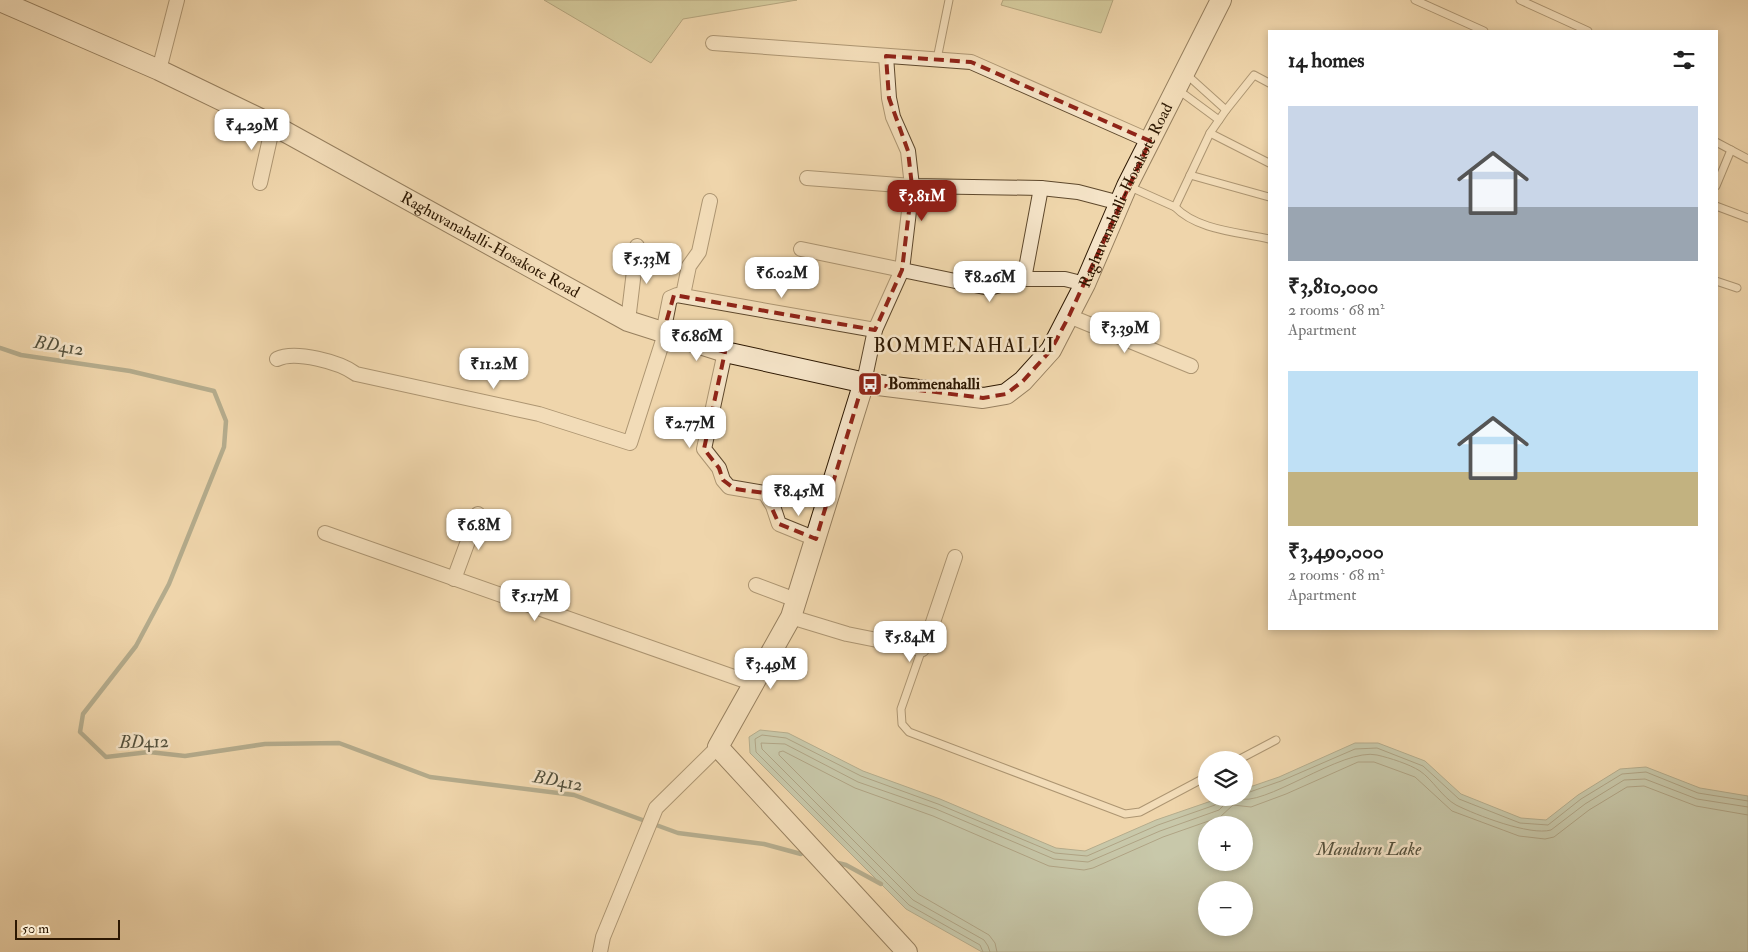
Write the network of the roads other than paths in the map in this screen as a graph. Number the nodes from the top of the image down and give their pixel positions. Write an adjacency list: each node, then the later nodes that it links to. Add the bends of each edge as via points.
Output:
1 (177, 0): 12 (street)
2 (949, 0): 11 (lane)
3 (1221, 0): 13 (main road, Raghuvanahalli-Hosakote Road)
4 (1416, 0): 7 (lane)
5 (1520, 0): 8 (lane)
6 (13, 3): 12 (main road, Raghuvanahalli-Hosakote Road)
7 (1482, 30)
8 (1586, 30)
9 (713, 43): 10 (street)
10 (886, 56): 11 (street); 28 (street, via 889,98 893,117 908,151)
11 (937, 60): 19 (street, via 979,65)
12 (160, 70): 17 (main road, Raghuvanahalli-Hosakote Road)
13 (1180, 80): 15 (lane); 16 (lane); 19 (main road, Raghuvanahalli-Hosakote Road)
14 (1268, 82): 15 (lane, via 1254,75)
15 (1226, 110): 16 (lane)
16 (1219, 120): 18 (lane)
17 (273, 125): 27 (street); 46 (main road, Raghuvanahalli-Hosakote Road)
18 (1210, 133): 23 (lane); 24 (lane)
19 (1150, 141): 30 (main road, Raghuvanahalli-Hosakote Road)
20 (1718, 143): 21 (lane)
21 (1731, 150): 22 (lane); 26 (lane)
22 (1748, 159)
23 (1268, 162)
24 (1190, 176): 31 (lane); 33 (lane)
25 (807, 178): 28 (street)
26 (1718, 181)
27 (260, 183)
28 (912, 186): 29 (street); 39 (street)
29 (1041, 188): 30 (street); 40 (street)
30 (1123, 194): 33 (lane); 42 (main road, Raghuvanahalli-Hosakote Road)
31 (1268, 198)
32 (710, 201): 44 (street, via 699,252 689,266)
33 (1175, 207): 36 (lane, via 1185,217 1198,222)
34 (1718, 207): 35 (lane)
35 (1748, 218)
36 (1268, 239)
37 (637, 246): 46 (street)
38 (801, 249): 39 (street)
39 (902, 270): 40 (street, via 989,288); 47 (street)
40 (1024, 278): 42 (street, via 1064,279)
41 (1718, 282): 43 (lane)
42 (1085, 284): 45 (main road, Raghuvanahalli-Hosakote Road)
43 (1737, 288)
44 (683, 295): 47 (street); 48 (street, via 670,298)
45 (1069, 316): 51 (street); 52 (main road, Raghuvanahalli-Hosakote Road, via 1051,350 1023,381 1006,394 983,398)
46 (628, 321): 48 (main road, Raghuvanahalli-Hosakote Road)
47 (875, 330): 52 (street)
48 (664, 333): 49 (main road, Raghuvanahalli-Hosakote Road); 50 (street, via 630,443 539,414 356,374 346,366 332,362 287,354)
49 (725, 352): 52 (main road, Raghuvanahalli-Hosakote Road); 55 (street, via 704,449 729,487 764,493 779,524)
50 (277, 359)
51 (1191, 366)
52 (864, 382): 55 (main road)
53 (478, 514): 57 (street)
54 (325, 534): 57 (street)
55 (813, 538): 59 (main road)
56 (955, 557): 60 (street)
57 (454, 579): 61 (street)
58 (756, 585): 59 (street)
59 (794, 609): 60 (street, via 847,634); 61 (main road)
60 (922, 649): 65 (lane, via 901,709 902,724 909,732 1125,814 1140,812)
61 (754, 684): 63 (main road)
62 (1276, 740): 64 (lane)
63 (718, 747): 66 (street, via 656,808 603,937); 67 (main road)
64 (1253, 752)
65 (1198, 781)
66 (600, 952)
67 (907, 952)

